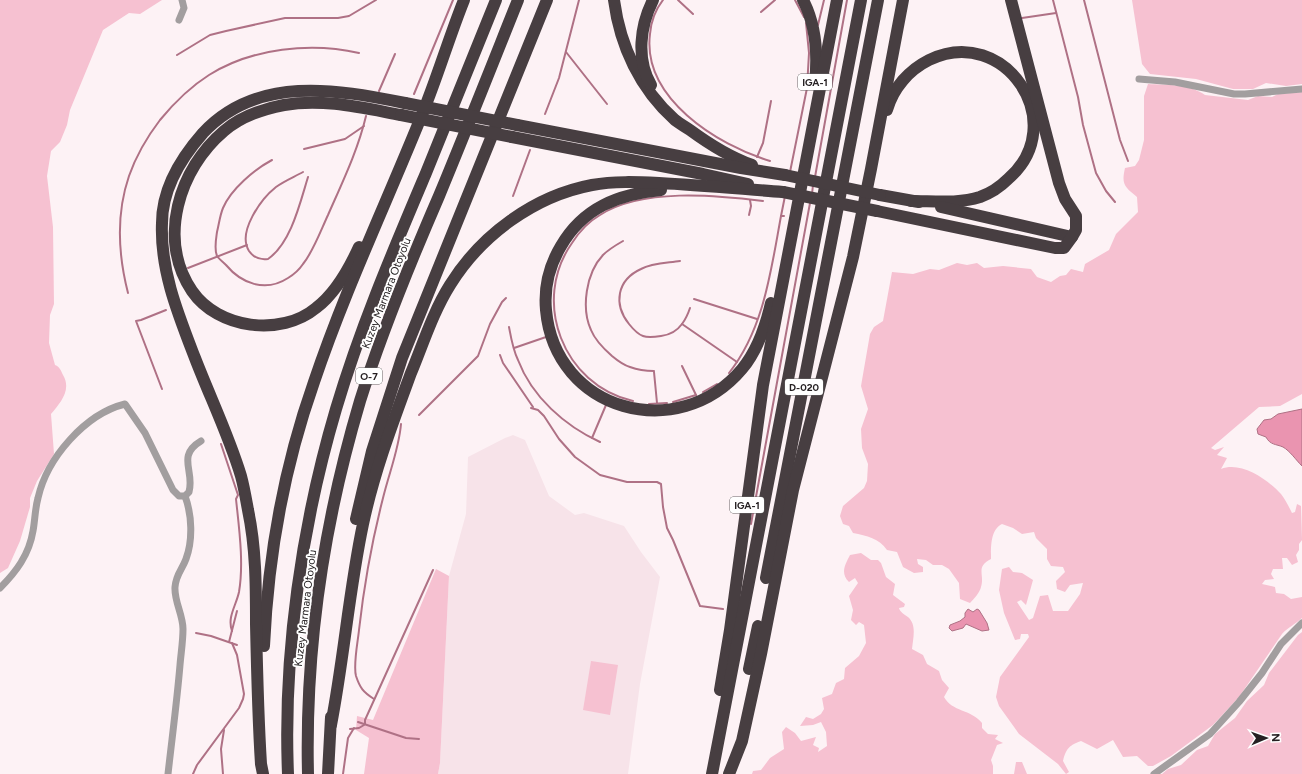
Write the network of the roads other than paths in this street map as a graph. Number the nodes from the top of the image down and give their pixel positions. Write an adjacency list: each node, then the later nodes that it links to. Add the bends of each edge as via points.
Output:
1 (182, 0): 14 (street, via 184,8)
2 (464, 0): 15 (highway)
3 (496, 0): 35 (highway, Kuzey Marmara Otoyolu / O-7, via 378,291 348,373 327,443 308,526 295,608 290,656)
4 (518, 0): 36 (highway, Kuzey Marmara Otoyolu / O-7, via 394,306 347,447 327,537 316,611 309,699)
5 (547, 0): 31 (highway, via 418,316 380,425 364,484 346,575 336,654)
6 (614, 0): 18 (highway, via 621,37 630,60 651,95 676,121)
7 (653, 0): 18 (highway, via 642,31 642,54 646,73 655,92)
8 (803, 0): 19 (highway, IGA-1, via 813,27 816,64 804,149)
9 (837, 0): 19 (highway, IGA-1)
10 (861, 0): 38 (highway, D-020)
11 (878, 0): 39 (highway, D-020)
12 (903, 0): 20 (highway)
13 (1010, 0): 26 (highway, via 1059,183 1076,216 1076,230)
14 (179, 20)
15 (449, 38): 23 (highway, bridge, via 434,65 358,249 345,275 328,298 316,309 293,321 262,326 223,317 204,304 193,292 178,262 174,232 176,210 182,190 190,172 211,143 225,130 245,117 284,105 345,105 401,115 512,137 703,174); 34 (highway, via 435,84 340,311 314,381 292,458 275,539 265,621 263,698)
16 (1139, 79): 17 (street, via 1175,82 1234,94)
17 (1302, 89)
18 (690, 130): 21 (highway, via 736,158)
19 (806, 165): 25 (highway, IGA-1)
20 (871, 169): 24 (highway, via 888,104 902,81 917,67 948,53 966,52 1000,63 1019,80 1032,111 1034,131 1028,153 1022,163 1001,186 981,197 952,202); 39 (highway, via 853,257 793,490 744,734)
21 (785, 175): 24 (highway, bridge); 33 (highway, bridge, via 349,93 305,90 282,92 246,103 208,128 192,146 180,162 165,200 162,221 164,263 187,338 241,476 249,514 255,560 257,690)
22 (730, 189): 23 (highway); 25 (highway, via 669,189 629,194 587,215 564,240 549,274 546,289 547,320 557,351 583,384 614,403 647,411 684,407 698,403 717,392 743,368 756,346 770,310 784,252); 31 (highway, via 620,182 593,185 534,206 485,241 465,263 438,306 400,403 374,480 353,578)
23 (783, 192): 26 (highway, bridge, via 1055,248 1064,248)
24 (911, 201): 26 (highway)
25 (792, 237): 38 (highway, IGA-1, via 760,407 730,630 714,721)
26 (1072, 237)
27 (201, 441): 28 (street, via 193,446 188,454 190,489)
28 (185, 496): 29 (street, via 179,496 173,490 145,433 125,404 111,408 68,442 48,472 39,493 27,552); 32 (street, via 189,505 189,549 176,579 175,590 183,629)
29 (0, 588)
30 (1302, 623): 40 (street, via 1281,644 1252,687 1214,729)
31 (331, 725): 37 (highway)
32 (168, 774)
33 (263, 774)
34 (267, 774)
35 (288, 774)
36 (308, 774)
37 (328, 774)
38 (711, 774)
39 (729, 774)
40 (1154, 774)

